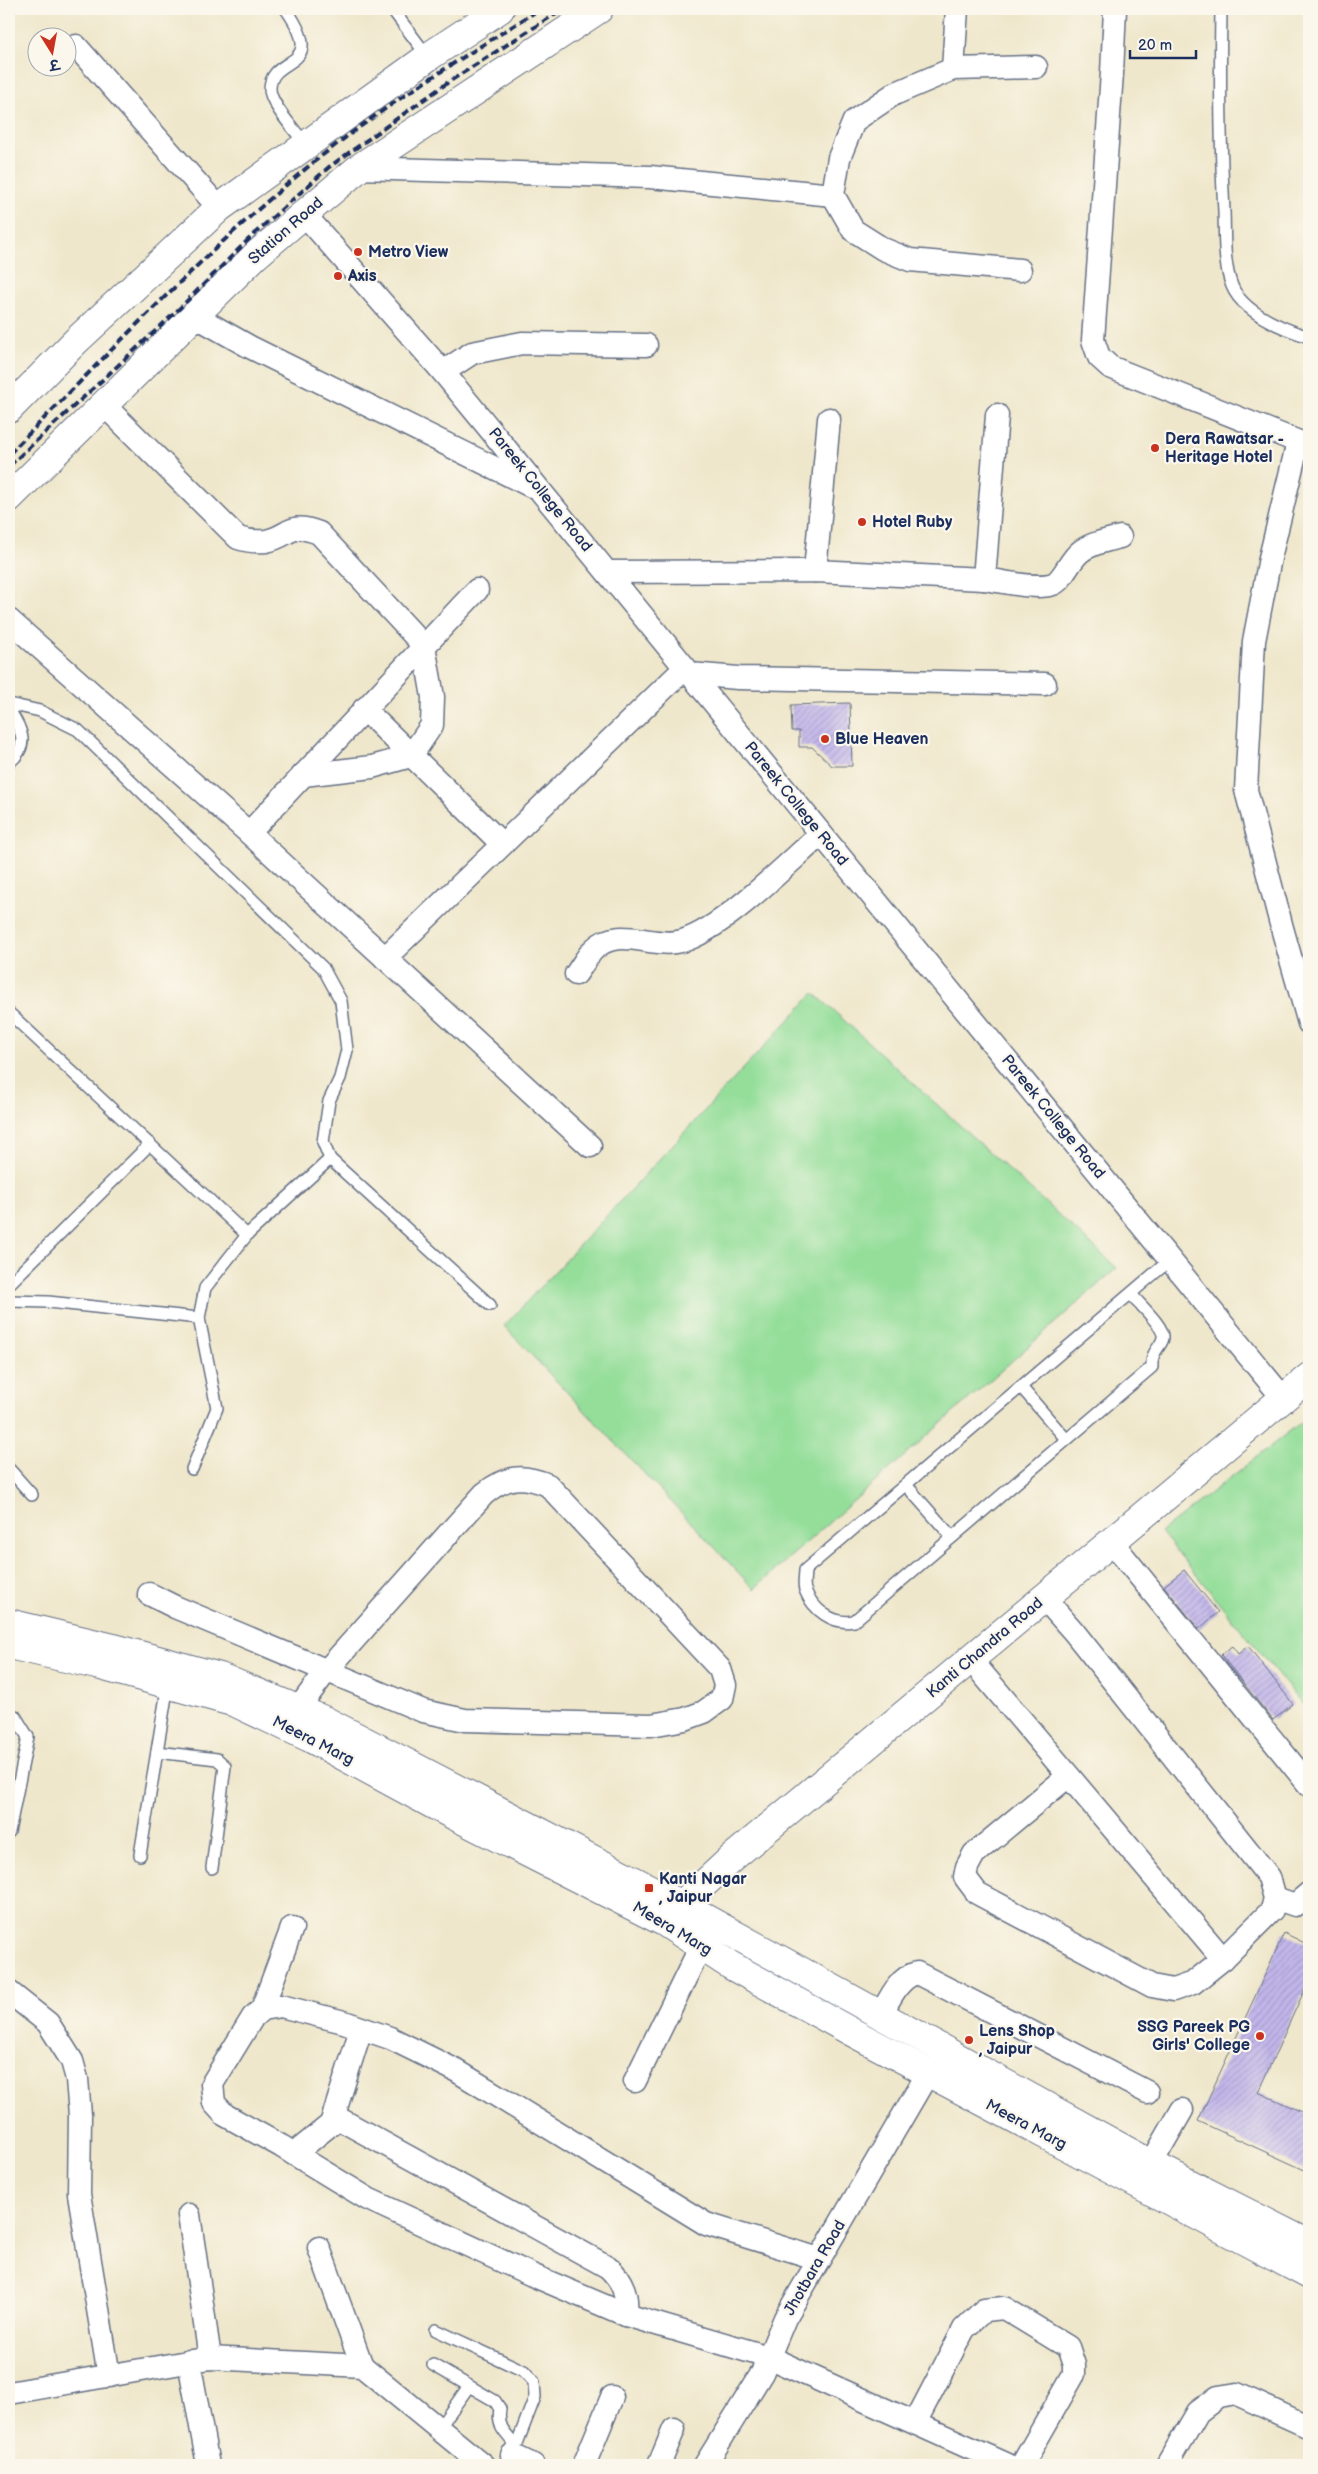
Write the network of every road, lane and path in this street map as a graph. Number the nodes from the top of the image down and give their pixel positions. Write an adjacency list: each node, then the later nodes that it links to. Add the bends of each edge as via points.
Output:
1 (286, 9): 12 (lane, via 302,34 304,45 298,55 273,77 270,89 274,101)
2 (392, 9): 9 (lane)
3 (500, 9): 9 (main road)
4 (599, 9): 13 (main road, Station Road)
5 (957, 9): 11 (street)
6 (1115, 9): 26 (street, via 1093,340 1099,357 1110,366)
7 (1221, 9): 19 (lane, via 1220,130 1226,256 1232,287 1248,307 1278,326)
8 (78, 48): 15 (street)
9 (428, 57): 12 (main road)
10 (1036, 67): 11 (street)
11 (953, 69): 14 (street, via 894,94 854,121 839,158)
12 (305, 144): 15 (main road)
13 (360, 168): 14 (street, via 650,177); 16 (main road, Station Road)
14 (833, 195): 17 (street, via 853,230 883,249 910,260)
15 (219, 208): 23 (main road, via 76,341)
16 (304, 214): 18 (main road, Station Road, via 255,256); 21 (street, Pareek College Road)
17 (1020, 270)
18 (195, 316): 22 (main road, Station Road); 27 (street, via 250,347)
19 (1309, 337)
20 (646, 345): 21 (street, via 522,343 472,353)
21 (443, 372): 27 (street, Pareek College Road)
22 (104, 405): 28 (main road, Station Road); 35 (street, via 238,538 250,542 267,540 293,528 319,533)
23 (9, 409)
24 (997, 415): 32 (street)
25 (829, 419): 30 (street)
26 (1304, 444): 50 (street, via 1270,558 1254,641 1246,790)
27 (538, 489): 31 (street, Pareek College Road)
28 (9, 498)
29 (1120, 537): 32 (street, via 1080,552 1054,584 1042,586)
30 (815, 571): 31 (street); 32 (street)
31 (607, 572): 36 (street, Pareek College Road)
32 (984, 579)
33 (477, 590): 35 (street)
34 (9, 620): 44 (street)
35 (424, 646): 40 (street); 41 (street, via 432,697 432,725)
36 (687, 671): 37 (street, via 738,678); 45 (street, Pareek College Road); 46 (street)
37 (1045, 684)
38 (9, 704): 53 (lane, via 40,711 78,730 323,968 341,1001 346,1050 340,1078 329,1101 323,1142)
39 (9, 708): 42 (lane, via 21,730 23,744)
40 (364, 710): 41 (street); 43 (street)
41 (411, 756): 43 (street, via 372,767); 46 (street)
42 (9, 763)
43 (303, 774): 44 (street)
44 (249, 833): 47 (street)
45 (821, 834): 48 (street, via 732,912 704,932 663,944 617,936 594,949); 55 (street, Pareek College Road)
46 (502, 844): 47 (street)
47 (385, 958): 52 (street)
48 (576, 974)
49 (9, 1013): 51 (lane)
50 (1309, 1022)
51 (150, 1144): 54 (lane); 56 (lane)
52 (590, 1146)
53 (330, 1159): 54 (lane); 59 (lane)
54 (247, 1235): 60 (lane, via 205,1288)
55 (1170, 1260): 57 (lane); 63 (street, Pareek College Road)
56 (9, 1284)
57 (1131, 1294): 62 (lane); 64 (lane, via 1162,1330 1163,1339 1152,1358 1152,1367)
58 (9, 1301): 60 (lane)
59 (490, 1305)
60 (198, 1318): 66 (lane, via 217,1408)
61 (1309, 1378): 63 (main road, Kanti Chandra Road)
62 (1022, 1387): 64 (lane); 67 (lane)
63 (1283, 1398): 70 (main road, Kanti Chandra Road)
64 (1066, 1439): 69 (lane)
65 (9, 1469): 68 (lane)
66 (192, 1469)
67 (906, 1485): 69 (lane); 69 (lane, via 805,1570 804,1588 812,1601 830,1619 842,1623 854,1621)
68 (32, 1495)
69 (952, 1537)
70 (1111, 1541): 72 (main road, Kanti Chandra Road); 82 (street)
71 (149, 1594): 76 (street)
72 (1045, 1599): 75 (main road, Kanti Chandra Road); 87 (street, via 1270,1877)
73 (9, 1623): 78 (main road, Meera Marg, via 220,1677)
74 (9, 1645): 77 (main road, Meera Marg)
75 (970, 1660): 81 (street); 88 (main road, Kanti Chandra Road, via 732,1858)
76 (327, 1670): 76 (street, via 484,1494 497,1483 516,1478 533,1479 548,1485 720,1669 725,1685 722,1699 704,1712 685,1719 651,1725 531,1723 465,1720 423,1711); 78 (street)
77 (168, 1684): 80 (lane); 88 (main road, Meera Marg, via 236,1703 310,1738 441,1809)
78 (298, 1709): 88 (main road, Meera Marg, via 324,1720)
79 (9, 1714): 83 (lane, via 15,1716 28,1737)
80 (157, 1752): 84 (lane); 85 (lane, via 217,1759 225,1766)
81 (1067, 1776): 91 (street); 91 (street, via 974,1854 965,1877 971,1887 1152,1986 1173,1990 1193,1983)
82 (1309, 1784)
83 (9, 1832)
84 (140, 1855)
85 (212, 1868)
86 (1309, 1893): 87 (street, via 1296,1905)
87 (1276, 1898): 91 (street, via 1272,1910)
88 (672, 1913): 90 (main road, Meera Marg); 94 (main road, Meera Marg)
89 (292, 1928): 93 (street)
90 (701, 1946): 96 (main road, Meera Marg); 97 (street)
91 (1223, 1959)
92 (9, 1992): 114 (street, via 48,2022 72,2061 77,2079 79,2194)
93 (262, 2009): 95 (street, via 280,2006); 101 (street, via 253,2017 212,2084 214,2104 225,2115)
94 (880, 2016): 98 (street, via 898,1986 908,1975 917,1974); 102 (main road, Meera Marg)
95 (361, 2029): 100 (street); 106 (street, via 390,2038 458,2071 706,2224)
96 (928, 2073): 106 (street, Jhotbara Road); 107 (main road, Meera Marg)
97 (636, 2081)
98 (1147, 2092)
99 (1182, 2110): 102 (street)
100 (334, 2116): 101 (street, via 331,2124); 108 (street, via 608,2267 624,2288 628,2300)
101 (294, 2154): 108 (street, via 368,2199 532,2276)
102 (1150, 2164): 104 (main road, Meera Marg)
103 (189, 2216): 111 (street)
104 (1309, 2244)
105 (319, 2248): 113 (street)
106 (819, 2259): 110 (street, Jhotbara Road, via 785,2318)
107 (1309, 2276)
108 (626, 2315): 110 (street)
109 (436, 2330): 122 (lane, via 524,2370 534,2382 535,2397)
110 (768, 2357): 118 (street); 128 (street, Jhotbara Road, via 762,2373)
111 (200, 2359): 113 (street); 114 (street); 123 (street)
112 (433, 2365): 115 (lane)
113 (362, 2366): 120 (street)
114 (109, 2376): 116 (street)
115 (469, 2386): 120 (lane); 122 (lane, via 495,2402 500,2409 498,2420)
116 (9, 2393)
117 (612, 2397): 126 (street)
118 (915, 2423): 129 (street); 130 (street, via 964,2328 984,2310 1004,2308 1068,2347 1074,2366 1074,2374)
119 (1309, 2427): 131 (street, via 1237,2394 1218,2397 1198,2412)
120 (439, 2428): 124 (street)
121 (674, 2430): 127 (street)
122 (512, 2455): 125 (street)
123 (208, 2465)
124 (484, 2465)
125 (533, 2465)
126 (584, 2465)
127 (659, 2465)
128 (705, 2465)
129 (1008, 2465)
130 (1022, 2465)
131 (1167, 2465)

